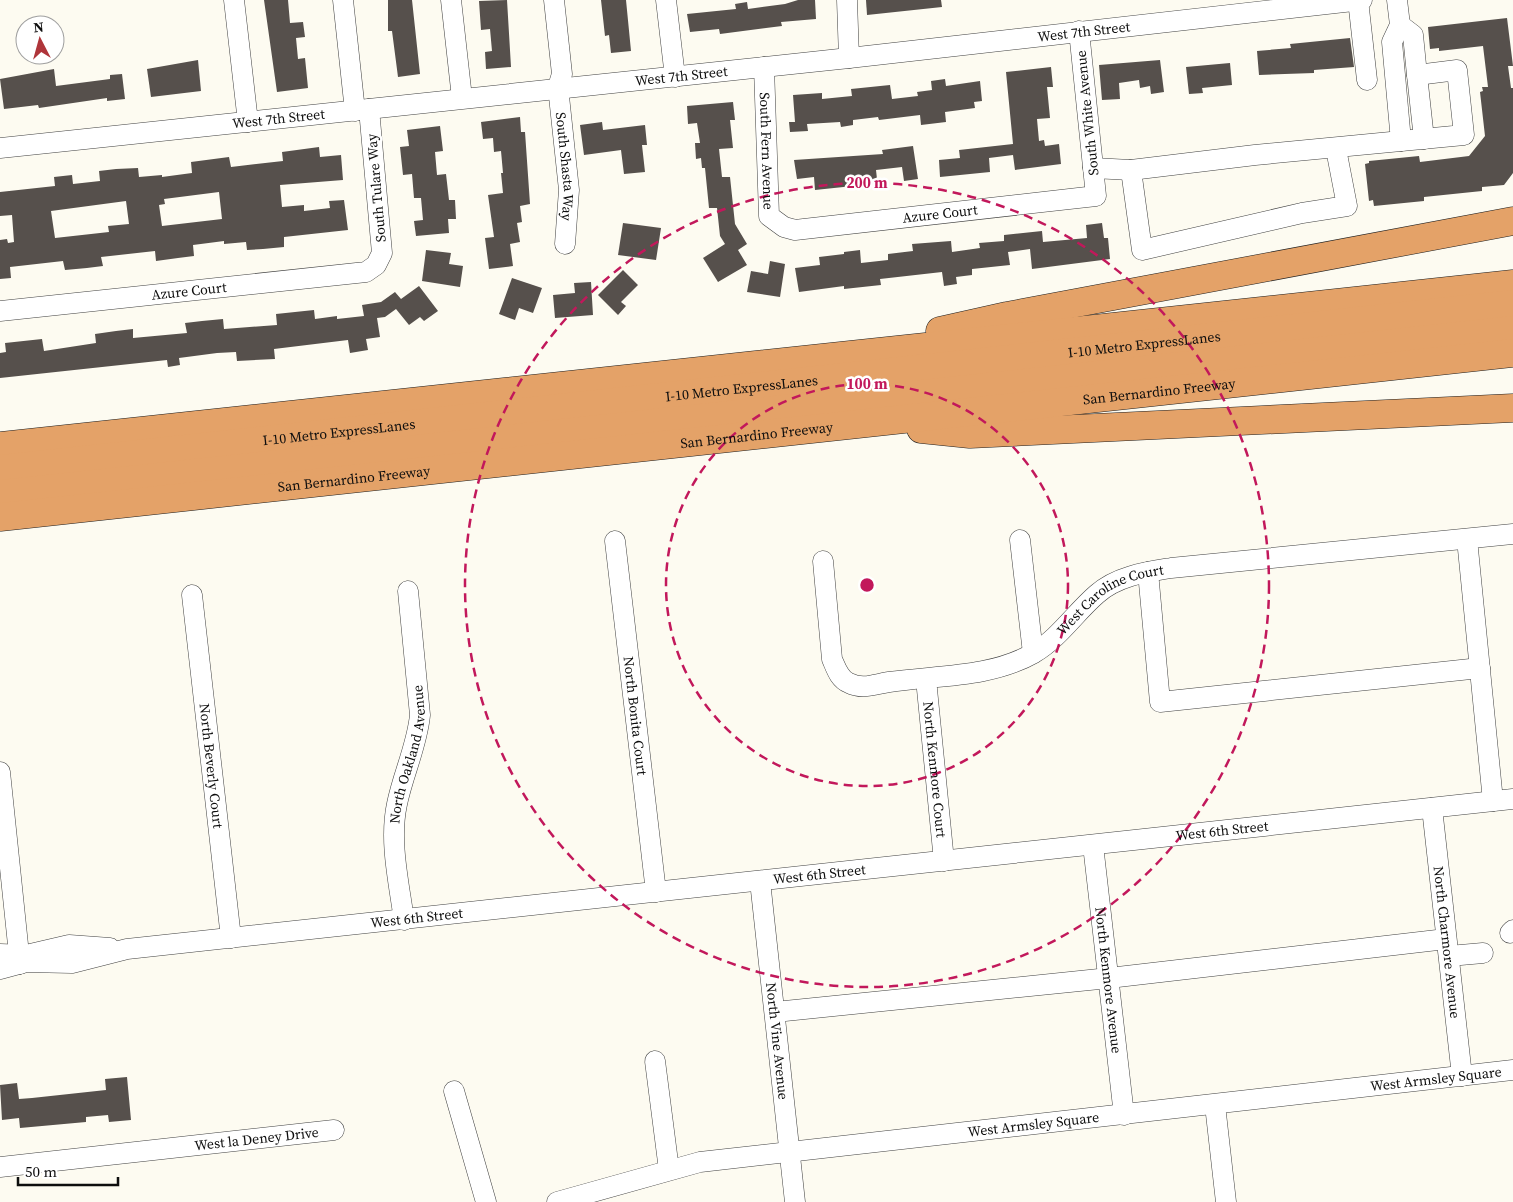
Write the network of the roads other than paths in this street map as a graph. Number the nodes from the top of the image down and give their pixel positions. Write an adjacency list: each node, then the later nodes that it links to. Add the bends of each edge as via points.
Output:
1 (234, 0): 21 (street)
2 (343, 0): 20 (street, South Tulare Way)
3 (451, 0): 19 (street)
4 (554, 0): 18 (street, South Shasta Way, via 562,74)
5 (666, 0): 16 (street)
6 (847, 0): 13 (street)
7 (1358, 0): 8 (street, West 7th Street); 10 (street, West 7th Street); 17 (street)
8 (1362, 0)
9 (1397, 0): 11 (street)
10 (1331, 2): 12 (street, West 7th Street)
11 (1400, 25): 15 (street, via 1413,35); 23 (street, via 1392,42)
12 (1079, 31): 13 (street, West 7th Street); 26 (street, South White Avenue)
13 (849, 58): 14 (street, West 7th Street)
14 (764, 67): 16 (street, West 7th Street); 30 (street, South Fern Avenue, via 769,216)
15 (1417, 75): 22 (street); 22 (street, via 1457,70 1464,135)
16 (675, 76): 18 (street, West 7th Street)
17 (1367, 80)
18 (558, 88): 19 (street, West 7th Street); 31 (street, South Shasta Way, via 569,190)
19 (462, 98): 20 (street, West 7th Street)
20 (362, 110): 21 (street, West 7th Street); 32 (street, South Tulare Way, via 382,253)
21 (248, 122): 24 (street, West 7th Street)
22 (1424, 139): 23 (street)
23 (1401, 141): 25 (street)
24 (0, 148)
25 (1336, 149): 27 (street); 27 (street, via 1346,206 1142,250)
26 (1093, 168): 27 (street); 28 (street, South White Avenue)
27 (1131, 170)
28 (1096, 196): 30 (street, Azure Court, via 795,230)
29 (1513, 221): 38 (highway, via 1007,316)
30 (784, 227)
31 (565, 244)
32 (376, 265): 35 (street, Azure Court, via 366,272)
33 (1513, 284): 38 (highway)
34 (1513, 304): 42 (highway, I-10 Metro ExpressLanes)
35 (0, 311)
36 (1513, 330): 43 (highway, I-10 Metro ExpressLanes)
37 (1513, 353): 40 (highway, San Bernardino Freeway)
38 (806, 360): 41 (highway)
39 (1513, 408): 40 (highway, via 970,434)
40 (868, 422): 44 (highway, San Bernardino Freeway)
41 (0, 446)
42 (0, 469)
43 (0, 494)
44 (0, 517)
45 (1513, 534): 46 (street, West Caroline Court)
46 (1467, 539): 50 (street, West Caroline Court); 54 (street)
47 (1020, 540): 53 (street)
48 (615, 541): 63 (street, North Bonita Court)
49 (823, 561): 55 (street, West Caroline Court, via 832,659 838,674 847,683 863,687)
50 (1148, 572): 53 (street, West Caroline Court, via 1117,581 1098,593 1052,640); 54 (street, via 1160,702)
51 (408, 591): 64 (street, North Oakland Avenue, via 420,715 418,735 396,806 394,838)
52 (192, 595): 65 (street, North Beverly Court)
53 (1033, 654): 55 (street, West Caroline Court, via 1004,666)
54 (1480, 668): 58 (street)
55 (926, 679): 61 (street, North Kenmore Court)
56 (0, 772): 68 (street)
57 (1513, 799): 58 (street, West 6th Street)
58 (1493, 801): 59 (street, West 6th Street)
59 (1432, 808): 60 (street, West 6th Street); 66 (street, North Charmore Avenue)
60 (1093, 845): 61 (street, West 6th Street); 70 (street, North Kenmore Avenue)
61 (944, 862): 62 (street, West 6th Street)
62 (760, 881): 63 (street, West 6th Street); 71 (street, North Vine Avenue)
63 (656, 892): 64 (street, West 6th Street)
64 (404, 920): 65 (street, West 6th Street)
65 (231, 938): 68 (street, West 6th Street, via 127,949 72,963 26,962)
66 (1448, 948): 67 (street); 70 (street); 74 (street, North Charmore Avenue)
67 (1483, 952)
68 (13, 958): 69 (street, West 6th Street)
69 (0, 969)
70 (1109, 978): 71 (street); 77 (street, North Kenmore Avenue)
71 (775, 1012): 79 (street, North Vine Avenue)
72 (655, 1061): 81 (street)
73 (1513, 1070): 74 (street, West Armsley Square)
74 (1462, 1076): 76 (street, West Armsley Square)
75 (454, 1091): 82 (street)
76 (1215, 1105): 77 (street, West Armsley Square); 85 (street)
77 (1124, 1115): 79 (street, West Armsley Square)
78 (334, 1130): 80 (street, West la Deney Drive)
79 (790, 1152): 81 (street, West Armsley Square, via 700,1162); 84 (street, North Vine Avenue)
80 (0, 1167)
81 (669, 1170): 83 (street, West Armsley Square)
82 (486, 1202)
83 (557, 1202)
84 (795, 1202)
85 (1226, 1202)

